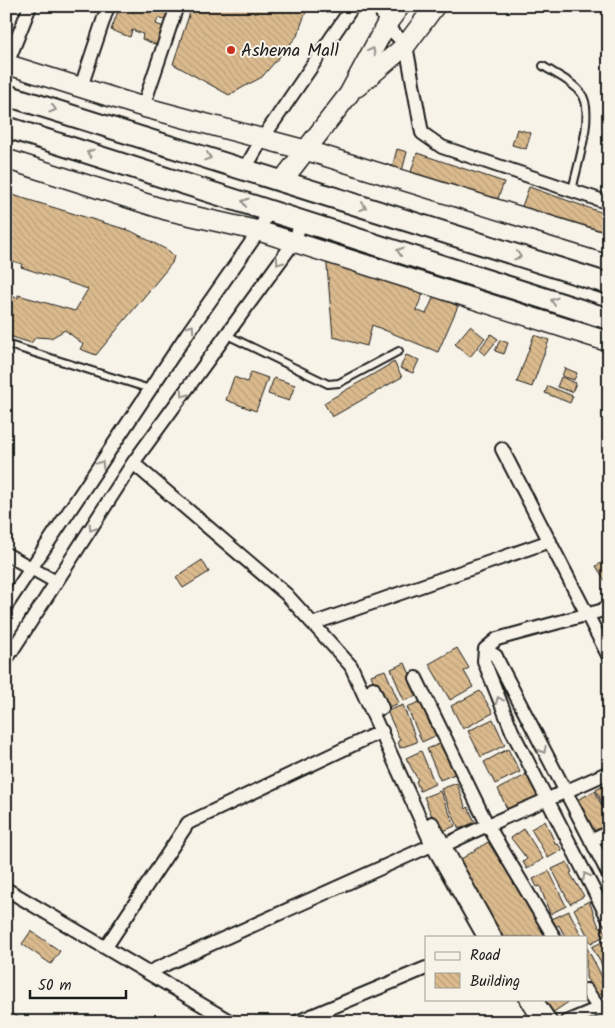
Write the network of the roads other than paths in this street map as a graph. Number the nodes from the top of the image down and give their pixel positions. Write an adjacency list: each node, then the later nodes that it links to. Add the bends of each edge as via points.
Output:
1 (30, 6): 10 (street)
2 (108, 6): 12 (street)
3 (176, 6): 15 (street)
4 (353, 6): 17 (street)
5 (380, 6): 8 (street)
6 (400, 6): 8 (street)
7 (435, 6): 9 (street)
8 (386, 25): 9 (street); 13 (street, one-way to 8)
9 (406, 44): 13 (street); 22 (street, via 422,133 442,147)
10 (7, 64): 12 (street)
11 (543, 66): 22 (lane, via 582,93 586,101 586,124)
12 (81, 87): 15 (street)
13 (349, 94): 18 (street)
14 (6, 96): 20 (main road, one-way to 20)
15 (143, 107): 17 (street)
16 (6, 127): 24 (main road, one-way to 16)
17 (262, 139): 18 (street); 20 (street)
18 (305, 150): 21 (street); 28 (street)
19 (6, 159): 26 (street, via 166,210)
20 (245, 169): 21 (main road)
21 (282, 181): 29 (main road, one-way to 29)
22 (572, 191): 23 (street)
23 (609, 203)
24 (269, 210): 25 (main road); 26 (street)
25 (302, 220): 27 (street); 30 (main road, one-way to 25)
26 (258, 231): 27 (street); 35 (street, one-way to 26)
27 (294, 242): 31 (street, one-way to 31); 32 (street)
28 (609, 244)
29 (609, 284)
30 (605, 318): 32 (street)
31 (227, 335): 34 (lane, via 328,384 339,382); 37 (street, one-way to 37)
32 (601, 339)
33 (6, 344): 35 (lane)
34 (399, 351)
35 (150, 389): 40 (street, one-way to 35)
36 (502, 449): 38 (street)
37 (133, 463): 41 (street, one-way to 41); 45 (street, via 286,594)
38 (550, 540): 44 (street); 45 (street)
39 (6, 554): 40 (street)
40 (32, 567): 41 (street); 42 (street)
41 (56, 582): 48 (street)
42 (6, 606)
43 (609, 606): 44 (street)
44 (588, 614): 46 (street, via 497,639); 47 (street)
45 (315, 624): 52 (street, via 351,666)
46 (485, 649): 51 (street, via 496,656); 53 (street, one-way to 46, via 485,667)
47 (609, 657)
48 (6, 660)
49 (416, 678): 57 (street)
50 (373, 688): 60 (street)
51 (528, 722): 53 (street); 55 (street, one-way to 55)
52 (382, 730): 60 (street); 68 (street, via 188,823)
53 (512, 731): 56 (street)
54 (609, 772): 55 (street)
55 (565, 793): 56 (street); 59 (street)
56 (548, 801): 57 (street); 63 (street, one-way to 56)
57 (487, 824): 60 (street); 67 (street)
58 (609, 832): 59 (street)
59 (591, 841): 61 (street)
60 (438, 845): 65 (street); 66 (street); 70 (street)
61 (609, 874)
62 (6, 889): 68 (street)
63 (604, 901): 64 (street)
64 (609, 920)
65 (484, 936)
66 (494, 936)
67 (553, 936)
68 (106, 946): 70 (street)
69 (425, 968): 76 (street)
70 (149, 972): 75 (street)
71 (588, 992): 74 (street)
72 (527, 1000): 77 (street)
73 (537, 1000): 78 (street)
74 (603, 1006): 79 (street); 80 (street)
75 (231, 1022)
76 (297, 1022)
77 (540, 1022)
78 (551, 1022)
79 (566, 1022)
80 (609, 1022)

